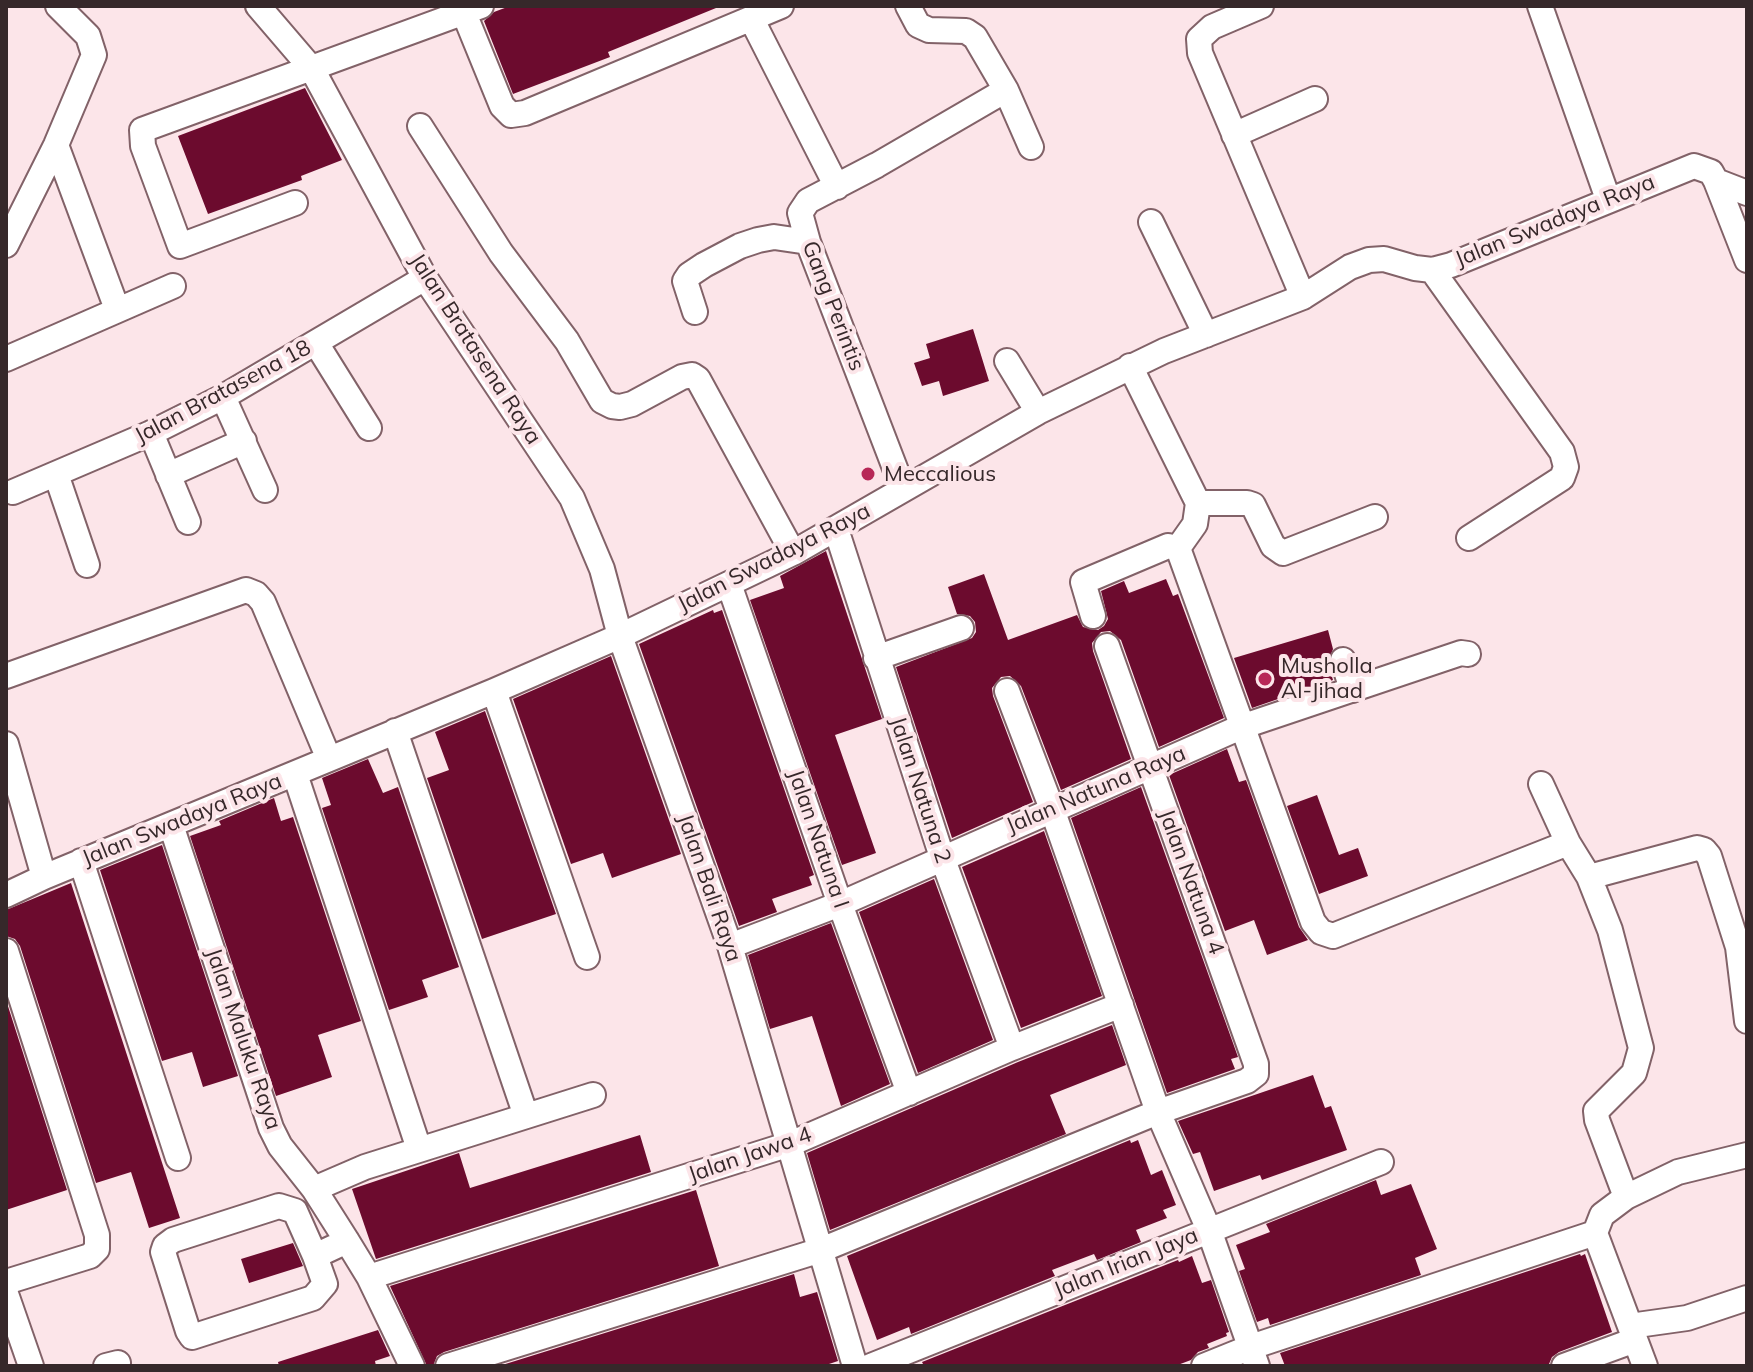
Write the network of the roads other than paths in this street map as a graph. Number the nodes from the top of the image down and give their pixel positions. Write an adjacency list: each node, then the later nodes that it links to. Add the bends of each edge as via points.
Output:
1 (58, 6): 14 (street, via 88,36 94,55)
2 (258, 6): 9 (street, Jalan Bratasena Raya)
3 (781, 6): 8 (street)
4 (908, 6): 10 (street, via 918,25 966,31 975,37)
5 (1261, 6): 13 (street, via 1212,27 1199,39)
6 (1540, 6): 19 (street)
7 (456, 11): 8 (street, via 511,115); 9 (street)
8 (752, 20): 17 (street)
9 (312, 69): 20 (street, via 142,130 143,146 180,246); 26 (street, Jalan Bratasena Raya)
10 (1006, 90): 15 (street); 17 (street, Gang Perintis)
11 (1315, 99): 13 (street)
12 (420, 126): 52 (street, via 602,401 620,407 682,377 698,379)
13 (1234, 135): 28 (street)
14 (56, 145): 23 (street); 29 (street)
15 (1031, 147)
16 (1714, 176): 18 (street); 19 (street, Jalan Swadaya Raya, via 1694,166); 24 (street)
17 (837, 187): 22 (street, Gang Perintis, via 808,201 800,213)
18 (1747, 193)
19 (1608, 199): 25 (street, Jalan Swadaya Raya)
20 (295, 203)
21 (1151, 222): 31 (street)
22 (808, 242): 30 (street, via 758,240 704,265 685,281); 43 (street, Gang Perintis)
23 (6, 245)
24 (1747, 260)
25 (1432, 270): 28 (street, Jalan Swadaya Raya, via 1369,260); 50 (street, via 1562,452 1566,467 1562,478)
26 (425, 278): 32 (street, Jalan Bratasena 18); 57 (street, Jalan Bratasena Raya, via 572,498 602,569)
27 (173, 286): 29 (street)
28 (1303, 297): 31 (street, Jalan Swadaya Raya)
29 (117, 309): 33 (street)
30 (695, 312)
31 (1206, 335): 35 (street, Jalan Swadaya Raya)
32 (316, 343): 36 (street, Jalan Bratasena 18); 38 (street)
33 (6, 359)
34 (1007, 361): 37 (street)
35 (1130, 366): 37 (street, Jalan Swadaya Raya); 46 (street)
36 (223, 397): 39 (street, Jalan Bratasena 18); 40 (street)
37 (1038, 412): 43 (street, Jalan Swadaya Raya)
38 (369, 428)
39 (151, 433): 41 (street, Jalan Bratasena 18); 42 (street)
40 (244, 441): 42 (street); 44 (street)
41 (56, 474): 45 (street, Jalan Bratasena 18); 53 (street)
42 (168, 475): 48 (street)
43 (903, 489): 49 (street, Jalan Swadaya Raya)
44 (265, 490)
45 (13, 492)
46 (1198, 503): 47 (street, via 1253,505 1273,546 1283,553); 51 (street, via 1195,524)
47 (1375, 517)
48 (188, 522)
49 (836, 529): 52 (street, Jalan Swadaya Raya); 60 (street, Jalan Natuna 2)
50 (1469, 538)
51 (1178, 548): 55 (street, via 1168,546 1086,580 1083,586); 66 (street)
52 (793, 553): 54 (street, Jalan Swadaya Raya)
53 (87, 565)
54 (729, 584): 57 (street, Jalan Swadaya Raya); 81 (street, Jalan Natuna I)
55 (1093, 616)
56 (961, 628): 60 (street)
57 (620, 636): 64 (street, Jalan Swadaya Raya); 82 (street, Jalan Bali Raya)
58 (1107, 646): 70 (street, Jalan Natuna 4)
59 (1468, 654): 63 (street, Jalan Natuna Raya)
60 (876, 658): 76 (street, Jalan Natuna 2)
61 (1343, 660): 63 (street)
62 (6, 676): 69 (street, via 246,590 263,602)
63 (1352, 690): 66 (street, Jalan Natuna Raya)
64 (494, 691): 67 (street, Jalan Swadaya Raya); 84 (street)
65 (1007, 691): 73 (street)
66 (1241, 727): 70 (street, Jalan Natuna Raya); 75 (street, via 1321,932 1333,936)
67 (398, 741): 69 (street, Jalan Swadaya Raya); 91 (street)
68 (6, 744): 78 (street)
69 (329, 759): 72 (street, Jalan Swadaya Raya)
70 (1150, 767): 73 (street, Jalan Natuna Raya); 90 (street, Jalan Natuna 4, via 1256,1064 1256,1074 1247,1081)
71 (1541, 784): 75 (street)
72 (298, 785): 74 (street, Jalan Swadaya Raya); 93 (street)
73 (1052, 809): 76 (street, Jalan Natuna Raya); 85 (street)
74 (171, 825): 77 (street, Jalan Swadaya Raya); 97 (street, Jalan Maluku Raya, via 271,1128)
75 (1568, 843): 79 (street)
76 (942, 857): 81 (street, Jalan Natuna Raya); 87 (street, Jalan Natuna 2)
77 (85, 870): 78 (street, Jalan Swadaya Raya); 95 (street)
78 (44, 877): 80 (street, Jalan Swadaya Raya)
79 (1589, 877): 86 (street, via 1704,850 1738,947); 98 (street, via 1610,930 1641,1048 1634,1073 1596,1111)
80 (6, 895)
81 (840, 904): 82 (street, Jalan Natuna Raya); 88 (street, Jalan Natuna I)
82 (730, 946): 92 (street, Jalan Bali Raya)
83 (6, 951): 105 (street, via 97,1235 97,1249 90,1256)
84 (587, 957)
85 (1121, 1005): 87 (street, Jalan Jawa 4); 90 (street)
86 (1747, 1021)
87 (1012, 1048): 88 (street, Jalan Jawa 4)
88 (909, 1093): 92 (street, Jalan Jawa 4)
89 (593, 1095): 91 (street)
90 (1158, 1112): 99 (street); 102 (street)
91 (526, 1116): 93 (street)
92 (790, 1144): 102 (street, Jalan Bali Raya); 104 (street, Jalan Jawa 4)
93 (419, 1149): 97 (street)
94 (1747, 1155): 98 (street, via 1678,1172)
95 (178, 1158)
96 (1381, 1162): 99 (street, Jalan Irian Jaya)
97 (314, 1189): 101 (street, Jalan Maluku Raya)
98 (1626, 1197): 100 (street)
99 (1209, 1230): 109 (street); 114 (street, Jalan Irian Jaya)
100 (1586, 1236): 108 (street); 109 (street)
101 (347, 1241): 103 (street); 104 (street, Jalan Maluku Raya)
102 (821, 1250): 112 (street); 113 (street, Jalan Bali Raya)
103 (315, 1256): 103 (street, via 295,1211 279,1206 173,1240 163,1252 192,1337 313,1298 325,1284)
104 (369, 1277): 111 (street, Jalan Maluku Raya)
105 (6, 1282)
106 (6, 1294): 110 (street)
107 (1747, 1298): 108 (street)
108 (1633, 1333): 116 (street); 117 (street)
109 (1254, 1357): 115 (street)
110 (31, 1366)
111 (412, 1366)
112 (448, 1366)
113 (855, 1366)
114 (871, 1366)
115 (1204, 1366)
116 (1564, 1366)
117 (1645, 1366)

